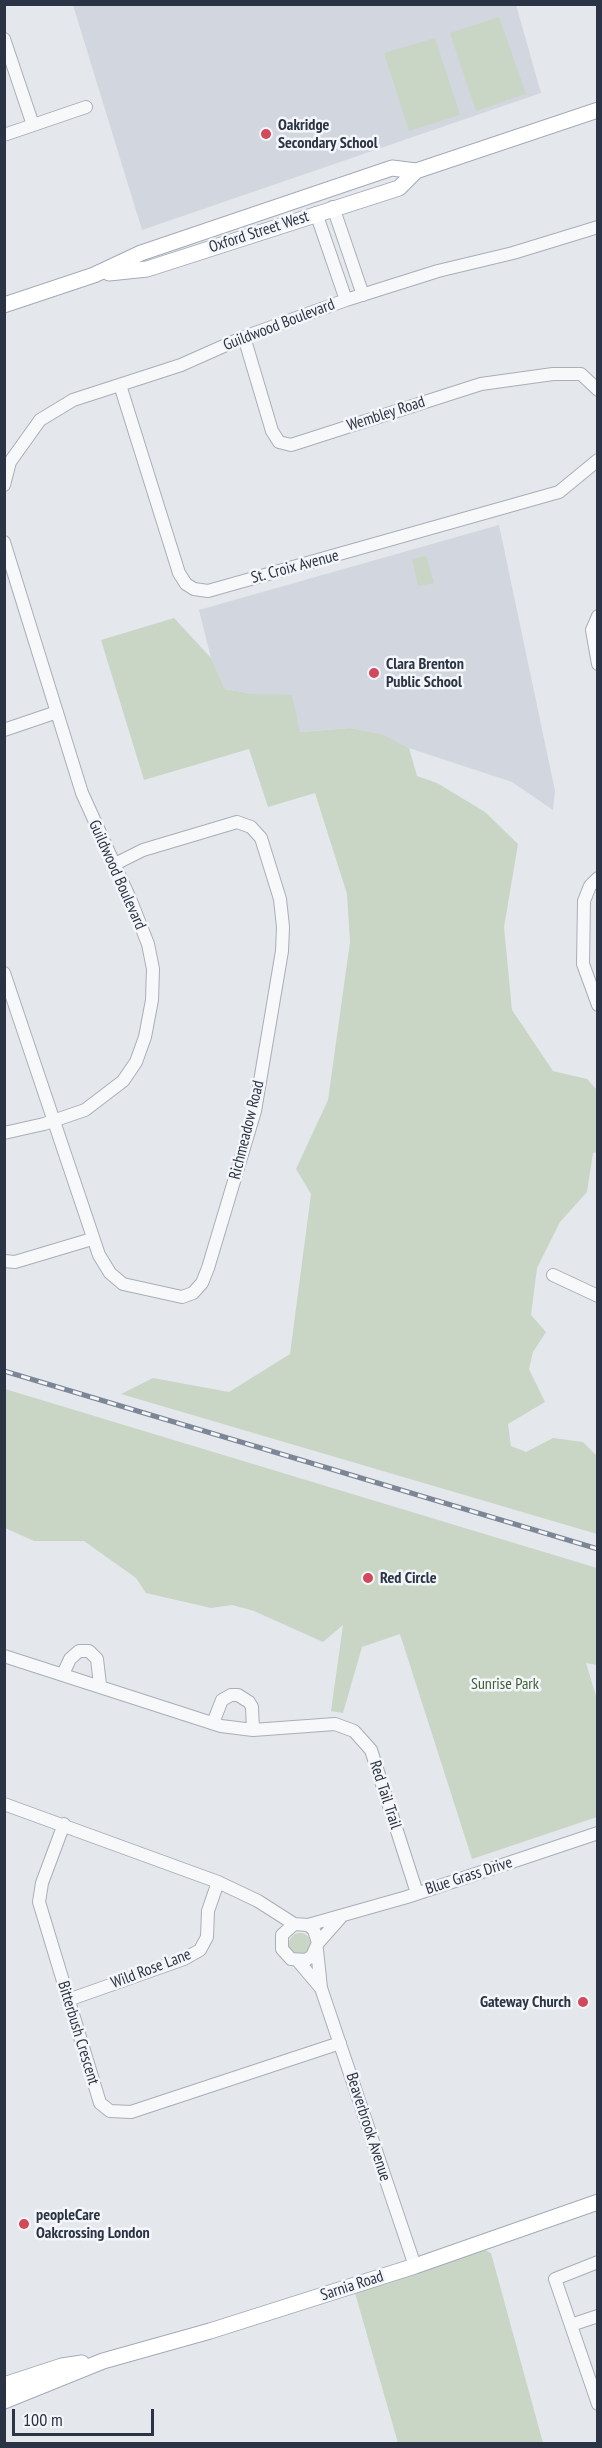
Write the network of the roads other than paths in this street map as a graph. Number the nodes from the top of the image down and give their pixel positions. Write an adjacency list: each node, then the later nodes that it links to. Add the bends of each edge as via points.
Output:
1 (4, 39): 4 (street)
2 (86, 107): 4 (street)
3 (597, 110): 6 (main road, Oxford Street West)
4 (33, 125): 5 (street)
5 (4, 135)
6 (416, 171): 7 (main road, Oxford Street West, via 399,188); 10 (main road, Oxford Street West, via 392,168 141,253)
7 (333, 207): 8 (main road, Oxford Street West); 11 (street)
8 (316, 213): 10 (main road, Oxford Street West, via 147,269); 12 (street)
9 (597, 227): 11 (street, Guildwood Boulevard)
10 (94, 274): 13 (main road, Oxford Street West)
11 (363, 295): 12 (street, Guildwood Boulevard)
12 (346, 300): 14 (street, Guildwood Boulevard)
13 (4, 305)
14 (243, 337): 15 (street, Guildwood Boulevard, via 181,365); 16 (street, Wembley Road, via 272,431 279,441 291,445 481,384 581,374)
15 (120, 385): 17 (street, St. Croix Avenue, via 179,573 194,590 208,591 560,492); 18 (street, Guildwood Boulevard, via 73,400 40,420 10,462)
16 (597, 390)
17 (597, 460)
18 (4, 485)
19 (4, 542): 22 (street, Guildwood Boulevard)
20 (597, 616): 21 (street, via 592,630)
21 (597, 664)
22 (57, 712): 23 (street); 24 (street, Guildwood Boulevard, via 82,793)
23 (4, 730)
24 (113, 865): 28 (street, Guildwood Boulevard, via 148,944 153,969 145,1037 136,1062 111,1092 85,1110); 30 (street, Richmeadow Road, via 143,850 237,822 251,827 261,838 280,898 283,927 255,1111 202,1283 182,1298 123,1284 110,1273)
25 (597, 878): 27 (street, via 584,902 583,964)
26 (4, 973): 28 (street, Richmeadow Road)
27 (597, 1005)
28 (53, 1121): 29 (street, Guildwood Boulevard); 30 (street, Richmeadow Road)
29 (4, 1133)
30 (92, 1239): 31 (street, via 15,1262)
31 (4, 1261)
32 (553, 1275): 33 (street)
33 (597, 1296)
34 (4, 1656): 35 (street, Red Tail Trail)
35 (63, 1674): 36 (street, Red Tail Trail); 36 (street, via 74,1655 89,1651 98,1659)
36 (100, 1685): 37 (street, Red Tail Trail)
37 (213, 1723): 38 (street, Red Tail Trail); 38 (street, via 222,1700 238,1695 252,1707)
38 (253, 1730): 43 (street, Red Tail Trail, via 335,1724 354,1731 371,1750)
39 (4, 1804): 40 (street)
40 (64, 1824): 42 (street); 52 (street, Bitterbush Crescent, via 39,1902)
41 (597, 1833): 43 (street, Blue Grass Drive)
42 (218, 1882): 44 (street); 52 (street, Wild Rose Lane, via 208,1911 207,1937 200,1950)
43 (417, 1893): 45 (street, Blue Grass Drive)
44 (274, 1913): 46 (street); 48 (street)
45 (341, 1917): 47 (street, Blue Grass Drive); 49 (street)
46 (294, 1924): 47 (street); 48 (street)
47 (308, 1925): 49 (street, via 314,1930)
48 (282, 1935): 50 (street, via 282,1949)
49 (318, 1946): 50 (street, via 306,1960); 51 (street, Beaverbrook Avenue)
50 (298, 1961): 51 (street, Beaverbrook Avenue)
51 (321, 1988): 53 (street, Beaverbrook Avenue)
52 (68, 2000): 53 (street, Bitterbush Crescent, via 100,2103 120,2113)
53 (340, 2043): 56 (street, Beaverbrook Avenue)
54 (597, 2202): 56 (main road, Sarnia Road)
55 (597, 2262): 58 (street, via 555,2279)
56 (415, 2266): 59 (main road, Sarnia Road)
57 (597, 2316): 58 (street)
58 (571, 2325): 60 (street)
59 (103, 2361): 61 (main road, Sarnia Road, via 62,2366); 62 (main road, Sarnia Road)
60 (592, 2372): 63 (street)
61 (4, 2385)
62 (4, 2401)
63 (597, 2404)

